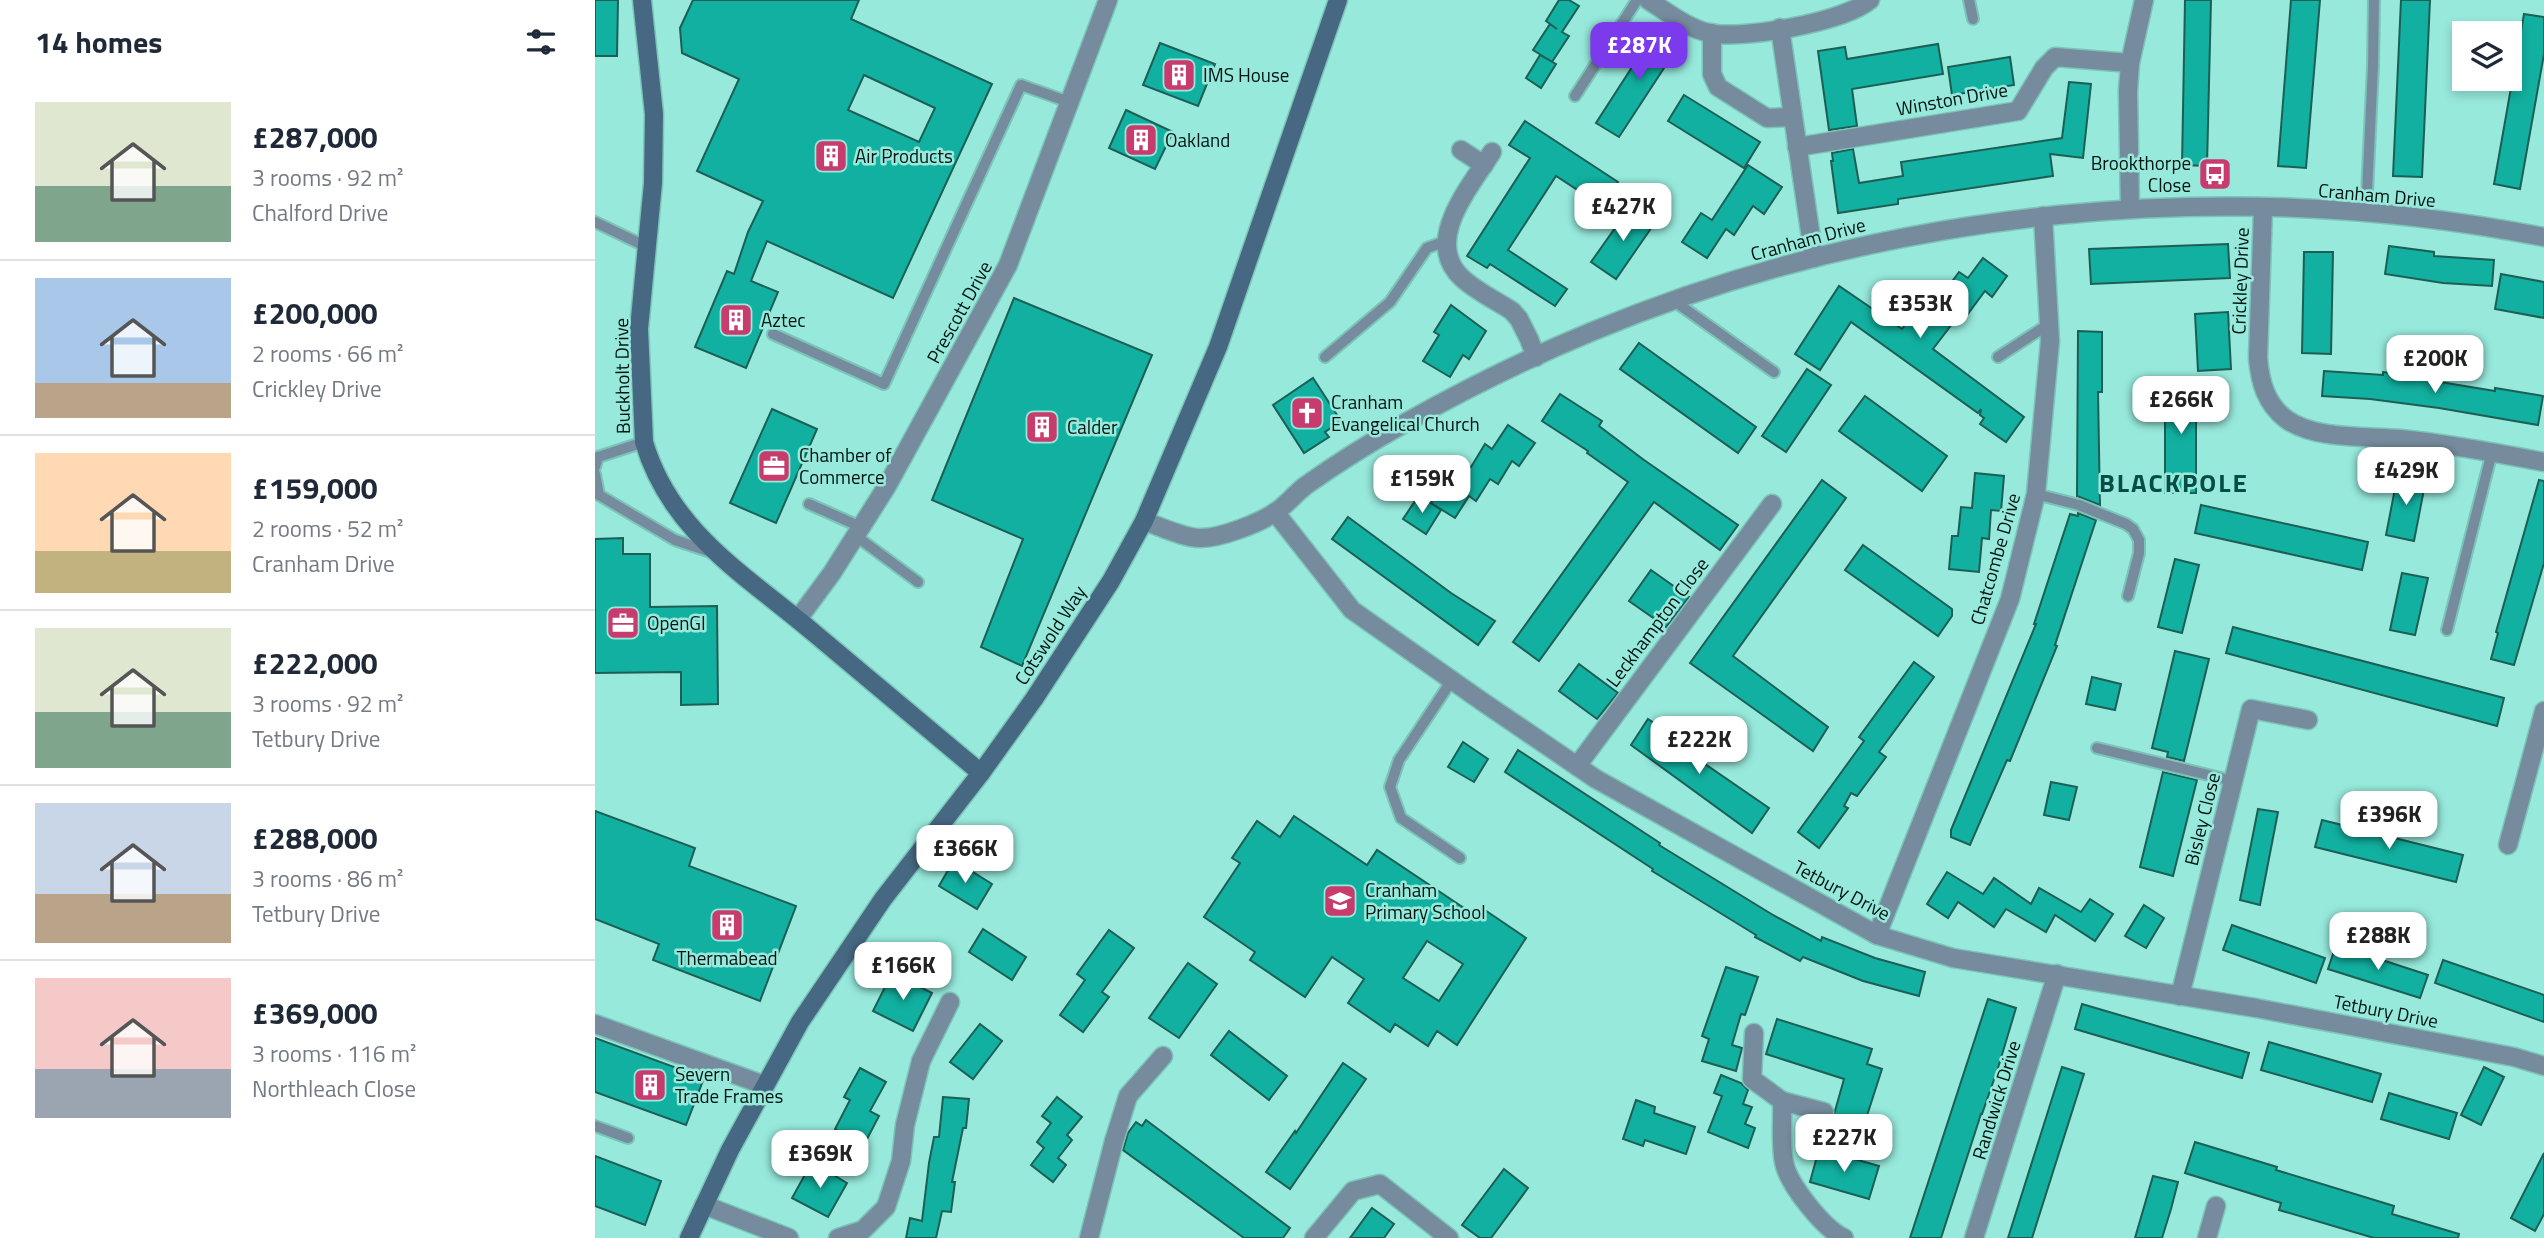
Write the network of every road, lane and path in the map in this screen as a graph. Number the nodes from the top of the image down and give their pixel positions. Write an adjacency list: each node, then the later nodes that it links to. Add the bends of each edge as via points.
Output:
1 (642, 0): 26 (main road, Buckholt Drive, via 654,114)
2 (1108, 0): 15 (street, Prescott Drive)
3 (1338, 0): 44 (main road, Cotswold Way, via 1218,347)
4 (1637, 0): 14 (lane)
5 (1648, 0): 12 (street, via 1693,28)
6 (1870, 0): 11 (street, via 1828,20)
7 (1969, 0): 10 (lane)
8 (2144, 0): 13 (street)
9 (2374, 0): 21 (lane)
10 (1973, 19)
11 (1780, 28): 12 (street); 16 (street)
12 (1712, 33): 16 (street, via 1713,74 1718,87 1767,118)
13 (2130, 63): 17 (street, Winston Drive, via 2055,57 2018,111); 19 (street)
14 (1574, 96)
15 (1069, 102): 30 (lane, via 1021,85 884,384); 45 (street, Prescott Drive, via 1008,265)
16 (1792, 117): 17 (street)
17 (1797, 147): 27 (street)
18 (1461, 150): 25 (street, via 1488,159 1449,223)
19 (2130, 208): 20 (street, Cranham Drive); 22 (street, Cranham Drive)
20 (2263, 208): 21 (street, Cranham Drive); 36 (street, Crickley Drive, via 2258,358 2260,379 2275,409 2315,432)
21 (2366, 214): 24 (street, Cranham Drive)
22 (2043, 216): 27 (street, Cranham Drive, via 1929,233); 29 (street, Chatcombe Drive)
23 (595, 222): 26 (lane)
24 (2544, 237)
25 (1446, 241): 31 (lane, via 1427,248 1390,302); 32 (street, via 1458,275 1512,311)
26 (647, 247): 35 (main road, Buckholt Drive, via 639,329)
27 (1814, 258): 28 (street, Cranham Drive)
28 (1673, 300): 32 (street, Cranham Drive); 34 (lane)
29 (2049, 324): 33 (lane); 40 (street, Chatcombe Drive)
30 (773, 334)
31 (1325, 357)
32 (1536, 357): 43 (street, Cranham Drive, via 1404,424 1302,488)
33 (1998, 357)
34 (1774, 372)
35 (644, 442): 38 (lane, via 598,457); 46 (main road, Buckholt Drive, via 678,512)
36 (2492, 452): 37 (street, Crickley Drive); 50 (lane)
37 (2544, 462)
38 (595, 467)
39 (595, 474): 46 (lane, via 599,495 675,540)
40 (2036, 494): 48 (lane, via 2079,505 2133,529 2139,553); 60 (street, Chatcombe Drive, via 2010,598)
41 (809, 504): 45 (lane)
42 (1772, 504): 55 (street, Leckhampton Close)
43 (1275, 512): 44 (street, Cranham Drive, via 1238,529 1199,539); 51 (street, Tetbury Drive, via 1352,610)
44 (1144, 521): 56 (main road, Cotswold Way, via 1104,591)
45 (858, 532): 47 (lane); 49 (street, Prescott Drive)
46 (718, 555): 49 (main road, Buckholt Drive)
47 (918, 582)
48 (2128, 596)
49 (798, 619): 56 (main road, Buckholt Drive)
50 (2447, 629)
51 (1452, 680): 55 (street, Tetbury Drive); 59 (lane, via 1399,760 1390,787 1401,818)
52 (2544, 711): 58 (street)
53 (2308, 720): 57 (street, Bisley Close, via 2251,709)
54 (2097, 748): 57 (lane)
55 (1577, 766): 60 (street, Tetbury Drive)
56 (981, 773): 68 (main road, Cotswold Way, via 837,965)
57 (2234, 781): 62 (street, Bisley Close)
58 (2508, 845)
59 (1460, 858)
60 (1877, 935): 61 (street, Tetbury Drive, via 1953,958)
61 (2057, 974): 62 (street, Tetbury Drive); 82 (street, Randwick Drive)
62 (2180, 996): 67 (street, Tetbury Drive, via 2490,1052)
63 (950, 1002): 77 (street, via 921,1061 901,1161 886,1207 863,1230)
64 (595, 1024): 68 (street)
65 (1754, 1034): 69 (street, via 1752,1079)
66 (1163, 1056): 78 (street, via 1128,1096)
67 (2544, 1066)
68 (764, 1085): 73 (main road, Cotswold Way)
69 (1782, 1101): 70 (street); 81 (street, via 1784,1163 1809,1209)
70 (1824, 1112)
71 (595, 1126): 72 (lane)
72 (628, 1138)
73 (704, 1205): 75 (main road, Cotswold Way); 76 (street)
74 (2216, 1206): 83 (street)
75 (689, 1238)
76 (789, 1238)
77 (838, 1238)
78 (1089, 1238)
79 (1314, 1238): 80 (street, via 1353,1191 1380,1184)
80 (1449, 1238)
81 (1844, 1238)
82 (1974, 1238)
83 (2207, 1238)

